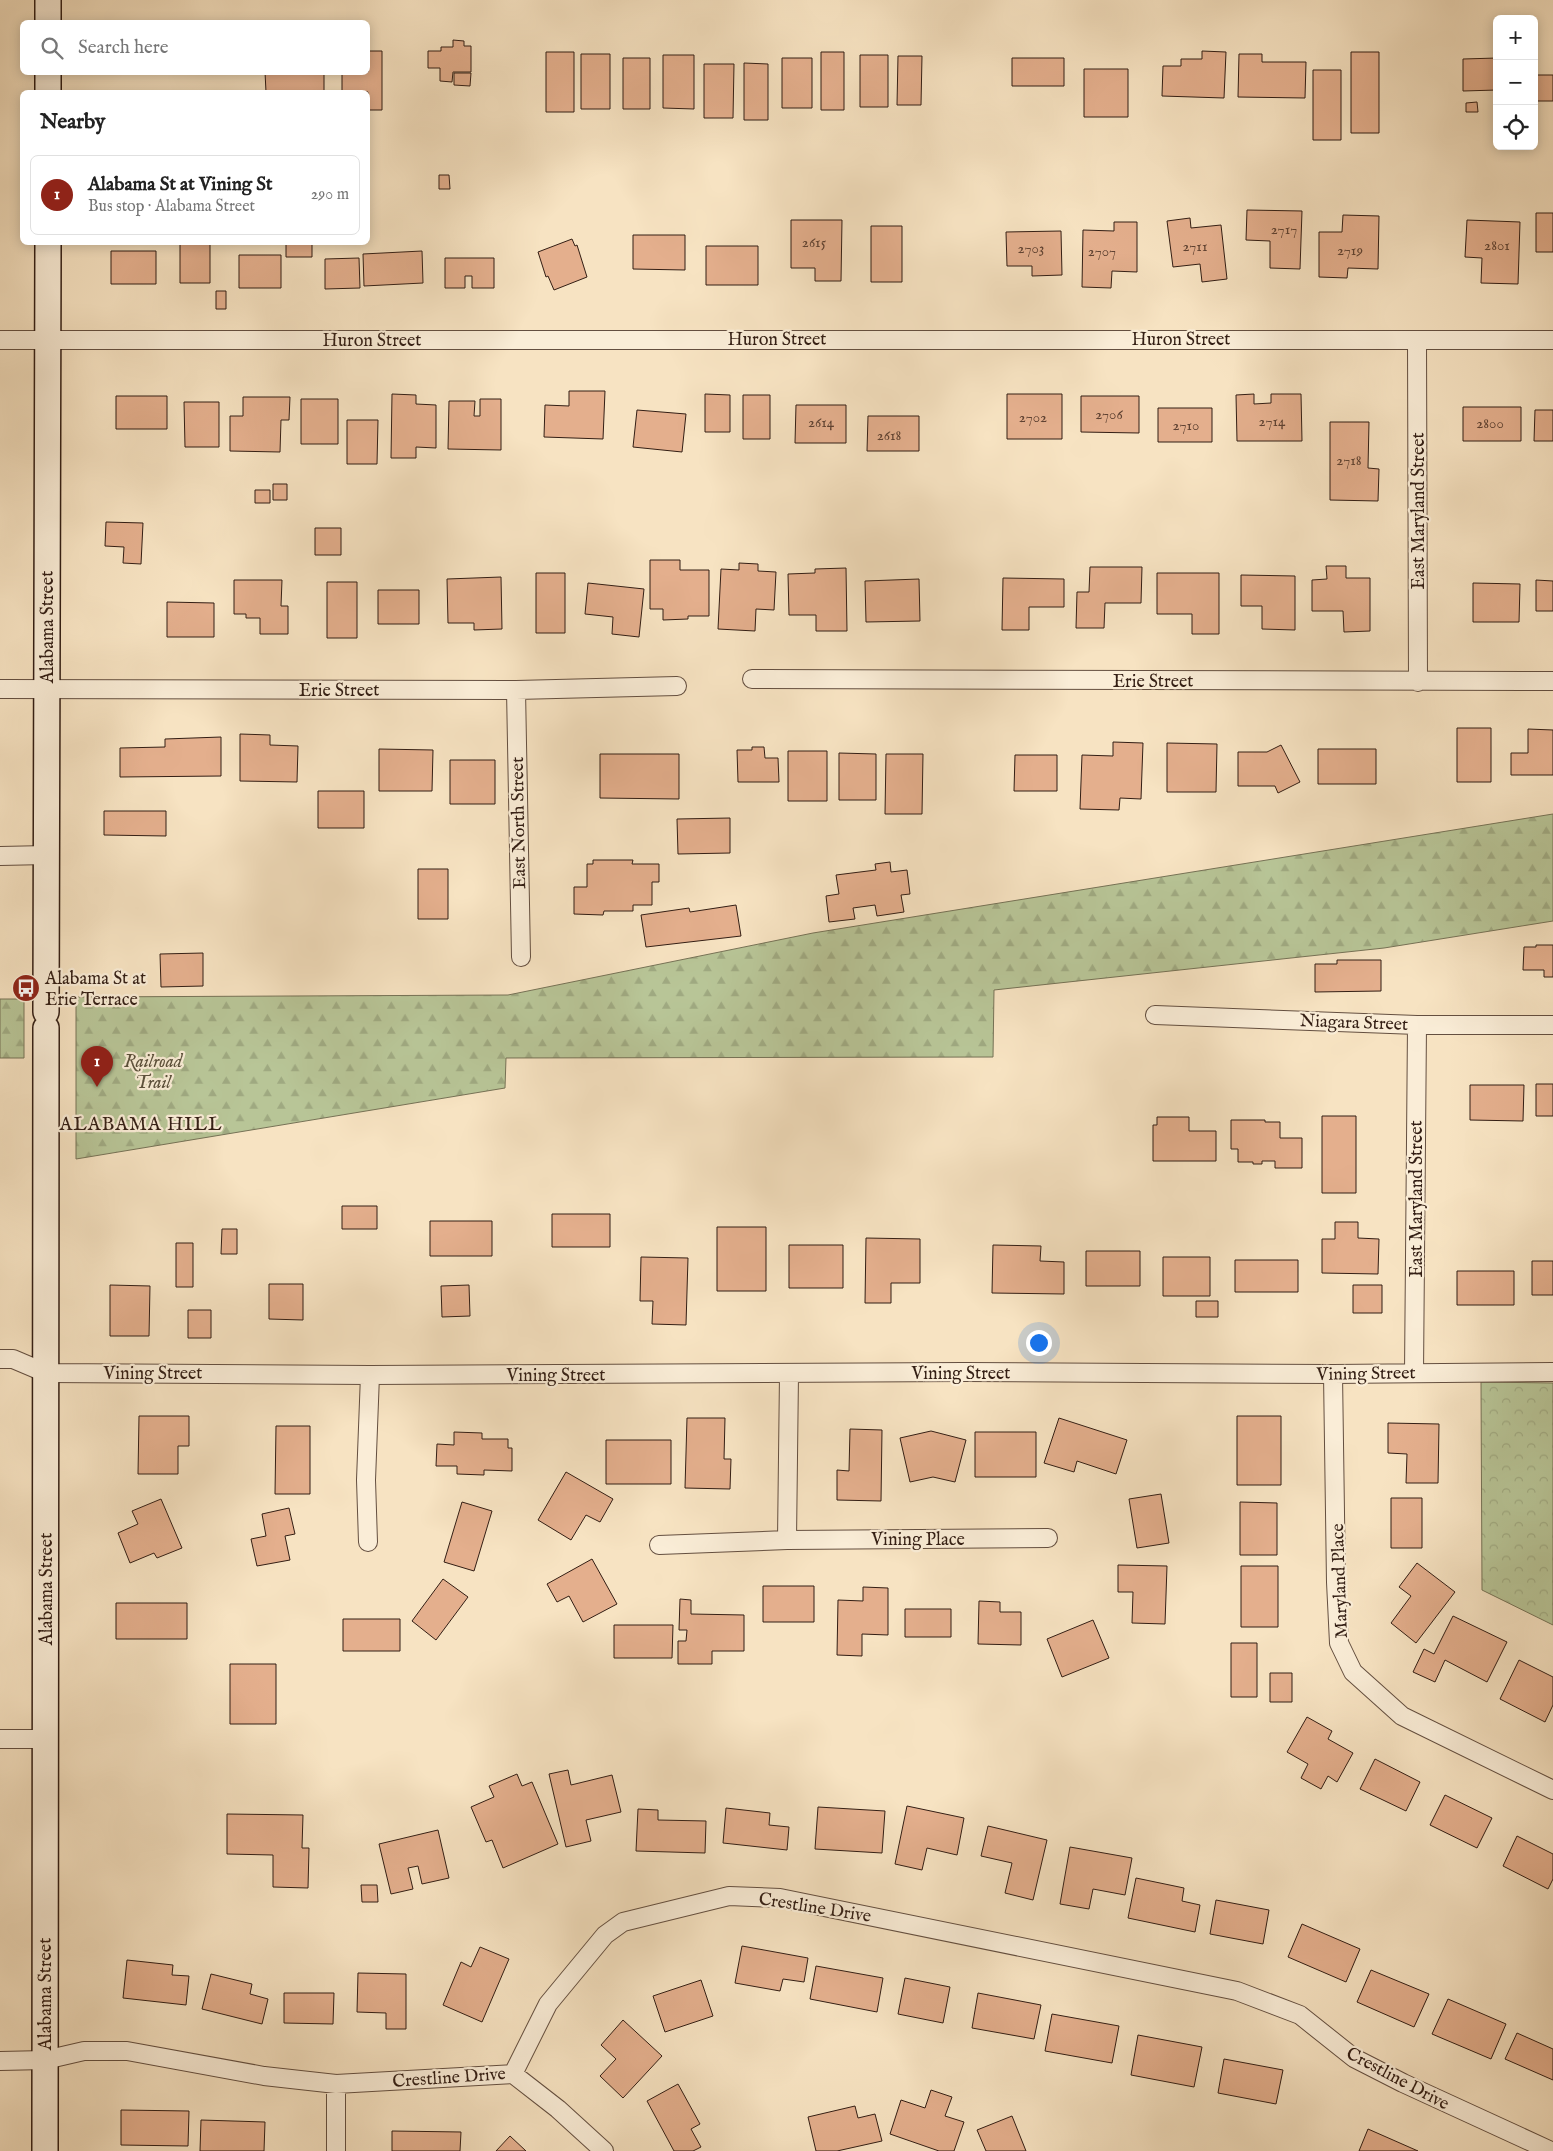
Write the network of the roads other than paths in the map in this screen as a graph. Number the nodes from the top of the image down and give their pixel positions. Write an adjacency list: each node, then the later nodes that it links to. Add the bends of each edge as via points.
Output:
1 (48, 0): 2 (main road)
2 (48, 20)
3 (48, 75): 4 (main road)
4 (48, 90)
5 (48, 245): 7 (main road, Alabama Street)
6 (0, 340): 7 (street, Huron Street)
7 (48, 340): 8 (street, Huron Street); 15 (main road, Alabama Street)
8 (1417, 340): 9 (street, Huron Street); 11 (street, East Maryland Street)
9 (1553, 340)
10 (752, 679): 11 (street, Erie Street)
11 (1418, 682): 12 (street, Erie Street)
12 (1553, 682)
13 (677, 686): 16 (street, Erie Street)
14 (0, 689): 15 (street, Erie Street)
15 (47, 690): 16 (street, Erie Street); 17 (main road, Alabama Street)
16 (516, 690): 19 (street, East North Street)
17 (47, 855): 18 (street); 25 (main road, Alabama Street)
18 (0, 856)
19 (521, 957)
20 (1155, 1015): 21 (street, Niagara Street)
21 (1417, 1025): 22 (street, Niagara Street); 26 (street, East Maryland Street)
22 (1553, 1025)
23 (0, 1359): 25 (street, Vining Street, via 13,1359)
24 (1553, 1372): 26 (street, Vining Street)
25 (46, 1373): 29 (street, Vining Street); 35 (main road, Alabama Street)
26 (1414, 1373): 28 (street, Vining Street)
27 (789, 1374): 28 (street, Vining Street); 29 (street, Vining Street); 31 (street)
28 (1333, 1374): 36 (street, Maryland Place, via 1339,1643 1352,1672 1402,1716)
29 (370, 1375): 32 (street, via 366,1480)
30 (1048, 1538): 31 (street, Vining Place)
31 (787, 1540): 33 (street, Vining Place)
32 (368, 1542)
33 (659, 1545)
34 (0, 1739): 35 (street)
35 (45, 1739): 37 (main road, Alabama Street)
36 (1553, 1790)
37 (45, 2060): 38 (street, Crestline Drive); 40 (street, Crestline Drive, via 84,2051 127,2051 264,2076); 41 (main road, Alabama Street)
38 (0, 2061)
39 (513, 2074): 40 (street, Crestline Drive); 43 (street); 44 (street, Crestline Drive, via 548,2004 605,1935 623,1922 729,1896 780,1898 1237,1991 1300,2015 1354,2058)
40 (336, 2084): 42 (street)
41 (45, 2151)
42 (336, 2151)
43 (604, 2151)
44 (1550, 2151)

